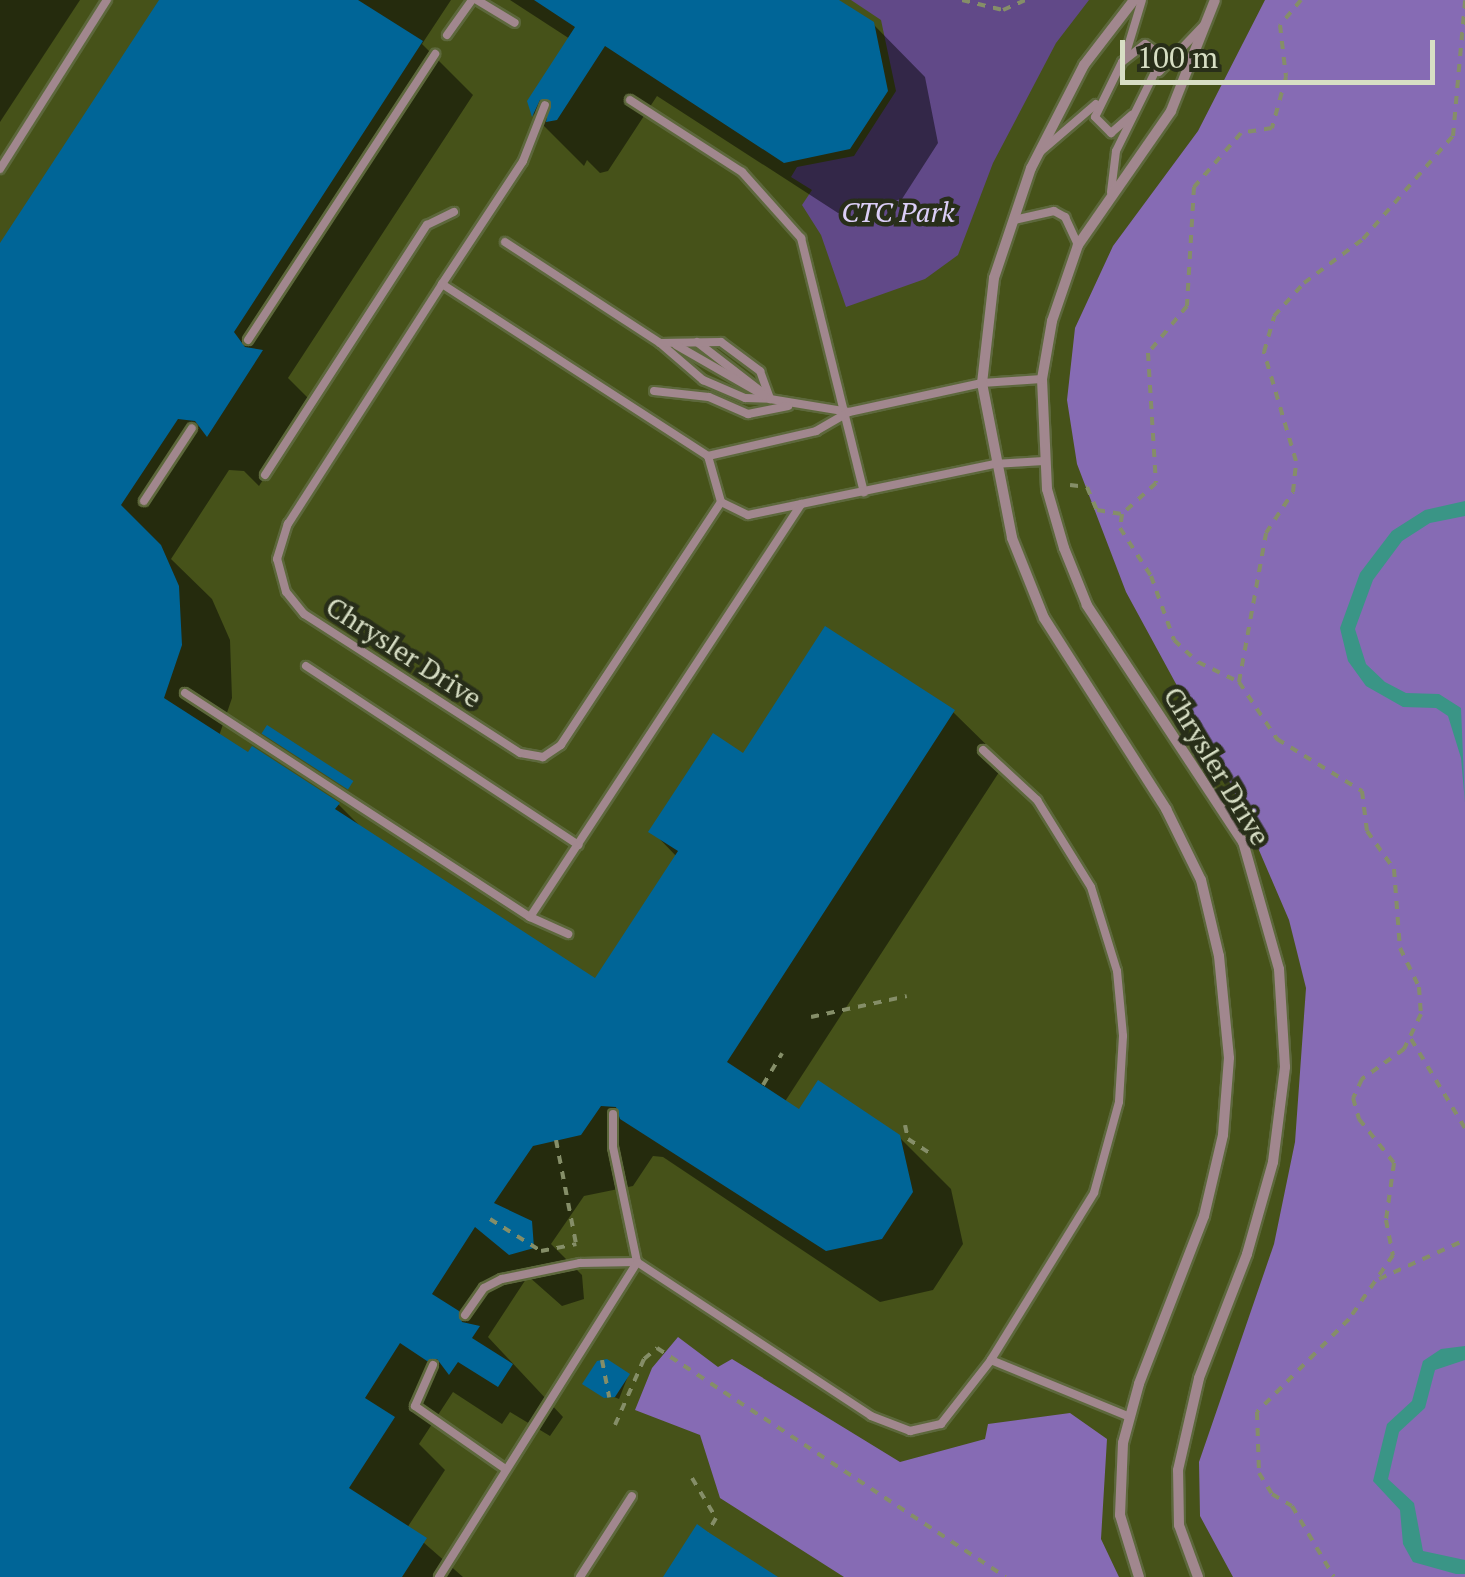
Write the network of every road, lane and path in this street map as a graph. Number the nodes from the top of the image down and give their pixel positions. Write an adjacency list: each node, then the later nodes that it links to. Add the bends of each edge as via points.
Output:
1 (107, 0): 21 (lane)
2 (475, 0): 10 (lane); 12 (lane)
3 (962, 0): 4 (path, via 1003,10)
4 (1026, 0)
5 (1134, 0): 20 (street, via 1084,65)
6 (1142, 0): 14 (lane)
7 (1215, 0): 11 (street, Chrysler Drive)
8 (1301, 0): 48 (path, via 1280,25 1286,77 1272,128 1240,133 1194,186 1188,306 1148,352 1156,483)
9 (1465, 1): 50 (path, via 1453,136 1363,239 1274,316 1264,352 1296,462 1293,492 1266,534)
10 (515, 23)
11 (1203, 26): 15 (lane); 22 (street, Chrysler Drive, via 1171,111)
12 (447, 35)
13 (435, 54): 28 (lane)
14 (1122, 62): 15 (lane, via 1138,46 1152,47 1159,58); 16 (lane)
15 (1153, 79): 19 (lane)
16 (1102, 97): 19 (lane, via 1095,117 1102,131 1118,130); 20 (lane)
17 (630, 100): 37 (lane, via 742,172 787,216 811,258)
18 (545, 105): 27 (lane, Chrysler Drive, via 523,161)
19 (1132, 115): 22 (lane, via 1116,151)
20 (1037, 154): 24 (street)
21 (0, 170)
22 (1111, 192): 26 (street, Chrysler Drive)
23 (454, 212): 42 (lane, via 427,225)
24 (1012, 220): 26 (lane, via 1054,210 1065,217); 33 (street, via 994,278)
25 (505, 242): 30 (lane)
26 (1078, 245): 32 (street, Chrysler Drive, via 1052,321)
27 (442, 284): 39 (lane); 46 (lane, Chrysler Drive, via 288,524 278,559 286,592 304,614 520,753 543,757 561,744)
28 (248, 340)
29 (697, 342): 31 (lane); 35 (lane); 35 (lane, via 721,342 752,362)
30 (660, 343): 31 (lane); 35 (lane, via 714,386)
31 (676, 345): 35 (lane)
32 (1042, 380): 33 (lane); 40 (street, Chrysler Drive)
33 (982, 383): 37 (lane); 41 (street)
34 (654, 392): 36 (lane, via 709,396 748,414)
35 (770, 399): 36 (lane)
36 (792, 404): 37 (lane)
37 (849, 412): 39 (lane, via 816,431); 44 (lane)
38 (192, 428): 45 (lane)
39 (708, 456): 46 (lane)
40 (1044, 461): 41 (lane); 85 (street, Chrysler Drive, via 1054,516 1087,605 1243,842 1279,969 1285,1067 1273,1162 1248,1254 1194,1394 1178,1470 1179,1525)
41 (994, 464): 44 (lane); 75 (street, via 1012,538 1044,618 1166,809 1200,880 1219,956 1230,1058 1223,1135 1204,1216)
42 (265, 475)
43 (1070, 485): 48 (path, via 1087,487 1097,510)
44 (864, 492): 47 (lane)
45 (144, 500)
46 (721, 502): 47 (lane, via 748,515)
47 (802, 504): 53 (lane)
48 (1122, 514): 50 (path, via 1120,528 1151,576 1174,640 1198,662)
49 (306, 666): 53 (lane)
50 (1239, 682): 58 (path, via 1278,739 1362,790 1367,831 1394,869 1400,948 1418,987 1422,1014)
51 (185, 693): 54 (lane)
52 (983, 750): 72 (lane, via 1037,800 1091,887 1117,971 1124,1036 1116,1118 1094,1193)
53 (578, 845): 54 (lane)
54 (530, 917): 55 (lane)
55 (568, 934)
56 (907, 996): 57 (path)
57 (810, 1017)
58 (1410, 1038): 63 (path); 69 (path, via 1398,1058 1362,1079 1353,1098 1358,1119 1391,1154 1396,1171 1386,1220 1393,1255)
59 (782, 1054): 60 (path)
60 (763, 1086)
61 (613, 1114): 68 (lane, via 613,1147)
62 (905, 1124): 65 (path, via 908,1139)
63 (1465, 1128)
64 (556, 1140): 66 (path, via 577,1246 542,1252)
65 (934, 1156)
66 (490, 1219)
67 (1465, 1240): 69 (path)
68 (637, 1262): 70 (lane, via 580,1263 502,1278 484,1288); 72 (lane, via 895,1428 941,1424); 77 (lane)
69 (1374, 1282): 86 (path, via 1306,1368 1264,1399 1255,1426 1255,1459 1266,1487 1292,1506)
70 (464, 1315)
71 (602, 1360): 74 (path)
72 (991, 1360): 75 (lane)
73 (433, 1365): 77 (lane, via 415,1406)
74 (609, 1397)
75 (1130, 1416): 84 (street, via 1120,1515)
76 (615, 1425): 83 (path, via 644,1358 658,1348)
77 (504, 1468): 81 (lane)
78 (692, 1478): 80 (path, via 716,1518)
79 (632, 1496): 82 (lane)
80 (708, 1532)
81 (439, 1577)
82 (580, 1577)
83 (1006, 1577)
84 (1140, 1577)
85 (1198, 1577)
86 (1334, 1577)

